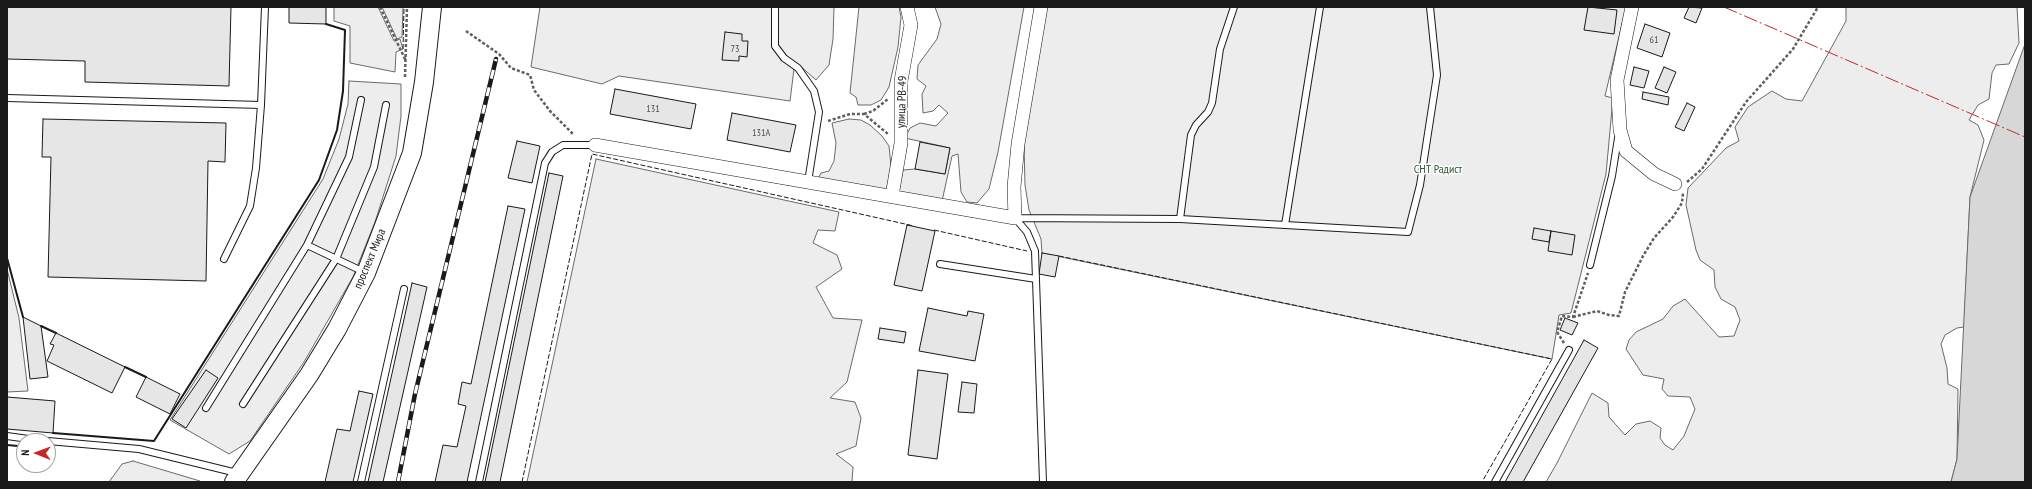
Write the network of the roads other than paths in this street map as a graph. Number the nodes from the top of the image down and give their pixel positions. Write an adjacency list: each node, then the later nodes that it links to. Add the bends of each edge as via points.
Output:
1 (265, 7): 12 (lane)
2 (432, 7): 27 (street, проспект Мира, via 424,82 412,153)
3 (775, 7): 16 (lane, via 775,46 784,58 798,68 814,91 819,112)
4 (907, 7): 18 (street, улица РВ-49, via 911,25 901,81 901,143)
5 (1041, 7): 19 (street, via 1018,144 1014,187)
6 (1234, 7): 20 (lane, via 1220,49 1212,102 1191,135)
7 (1320, 7): 21 (lane)
8 (1430, 7): 21 (lane, via 1437,76 1420,185 1408,232)
9 (1632, 7): 14 (street, via 1617,80)
10 (7, 98): 12 (lane)
11 (361, 100): 22 (lane, via 349,157)
12 (261, 105): 23 (lane, via 250,206)
13 (386, 105): 24 (lane, via 374,167)
14 (1620, 130): 17 (street, via 1626,151 1654,174); 26 (lane, via 1612,176)
15 (590, 145): 16 (street); 36 (lane, via 563,145 552,152 545,163)
16 (808, 182): 18 (street)
17 (1675, 184)
18 (892, 196): 19 (street)
19 (1015, 218): 20 (lane); 28 (lane, via 1027,232 1035,251)
20 (1180, 219): 21 (lane)
21 (1285, 225)
22 (307, 245): 24 (lane); 32 (lane)
23 (224, 259)
24 (336, 259): 27 (lane); 31 (lane)
25 (940, 264): 28 (lane)
26 (1590, 265)
27 (366, 273): 34 (street, проспект Мира, via 337,329 309,375)
28 (1036, 279): 37 (lane)
29 (404, 290): 35 (lane)
30 (1569, 350): 38 (lane)
31 (243, 404)
32 (206, 408)
33 (56, 442): 34 (lane, via 139,449)
34 (239, 479)
35 (361, 482)
36 (479, 482)
37 (1043, 482)
38 (1495, 482)

